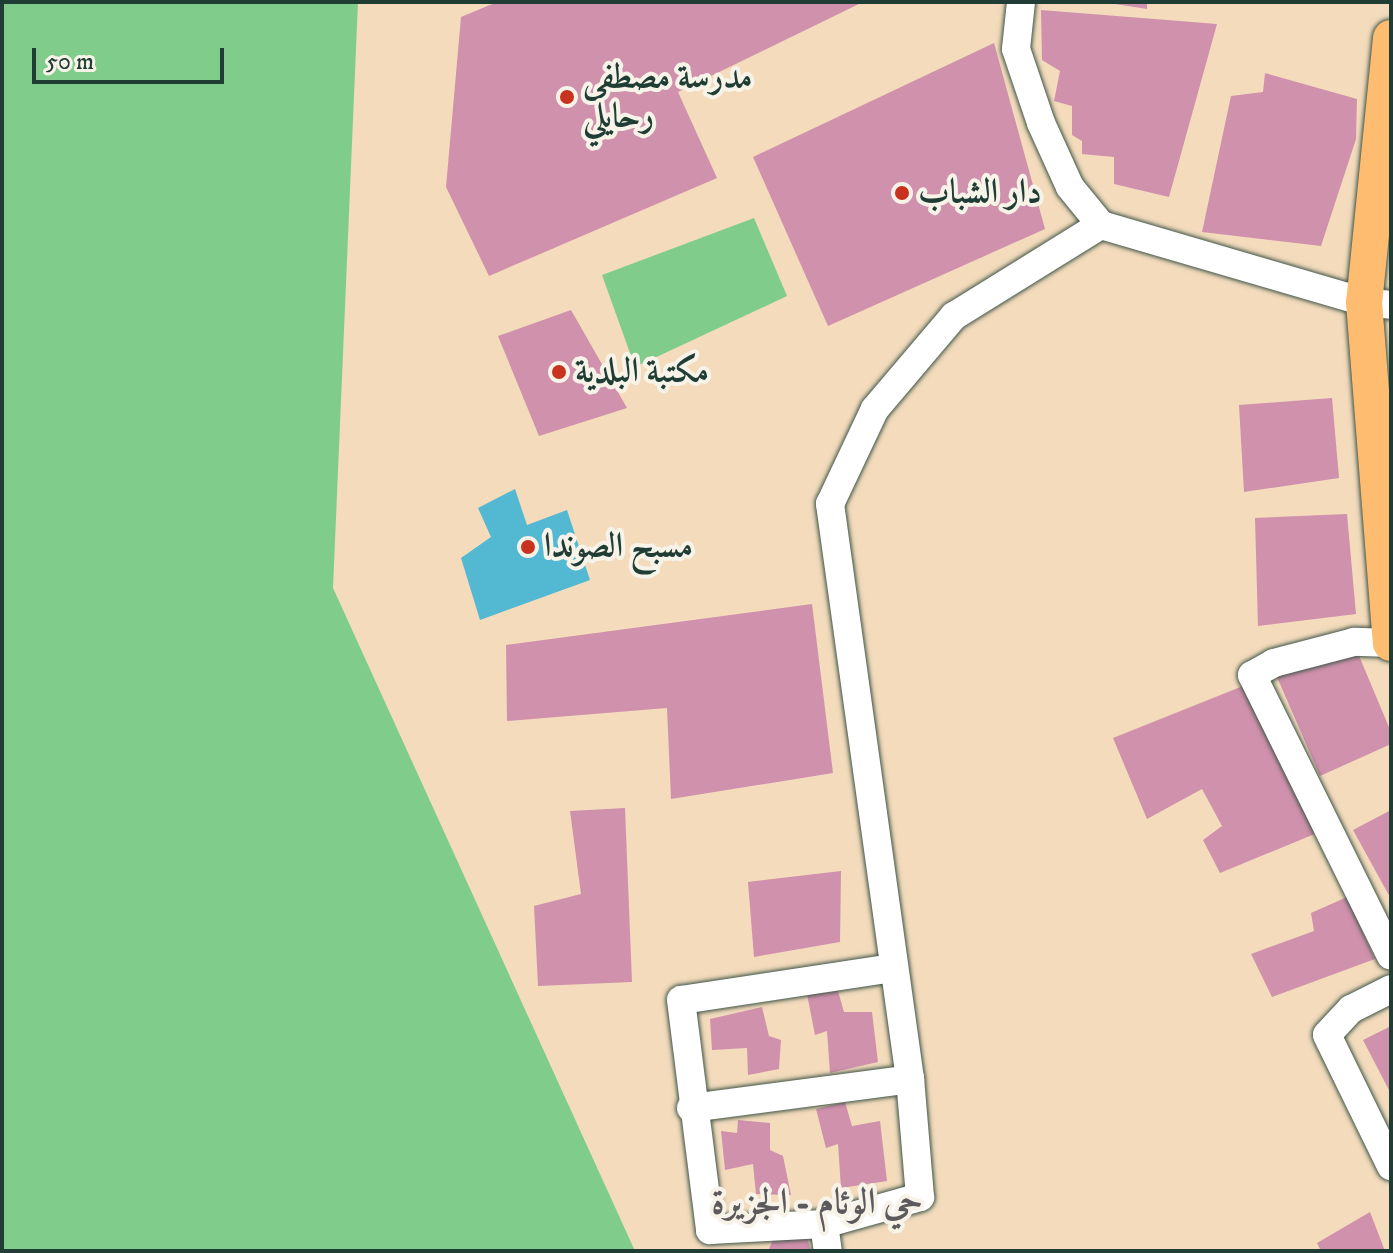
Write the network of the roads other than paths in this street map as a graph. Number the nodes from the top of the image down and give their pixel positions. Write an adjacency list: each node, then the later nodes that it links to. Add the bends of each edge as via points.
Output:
1 (1021, 2): 3 (street, via 1016,49 1041,123 1070,187)
2 (1391, 38): 4 (main road)
3 (1101, 225): 4 (street); 7 (street, via 954,316 875,409 830,504)
4 (1377, 304): 5 (main road)
5 (1391, 643): 6 (street, via 1354,642 1274,663 1252,675)
6 (1391, 956)
7 (893, 968): 9 (street); 10 (street, via 681,1000)
8 (1391, 989): 11 (street, via 1351,1009 1327,1035)
9 (910, 1079): 10 (street); 12 (street, via 920,1197)
10 (691, 1108): 12 (street, via 710,1230)
11 (1391, 1166)
12 (826, 1238)

